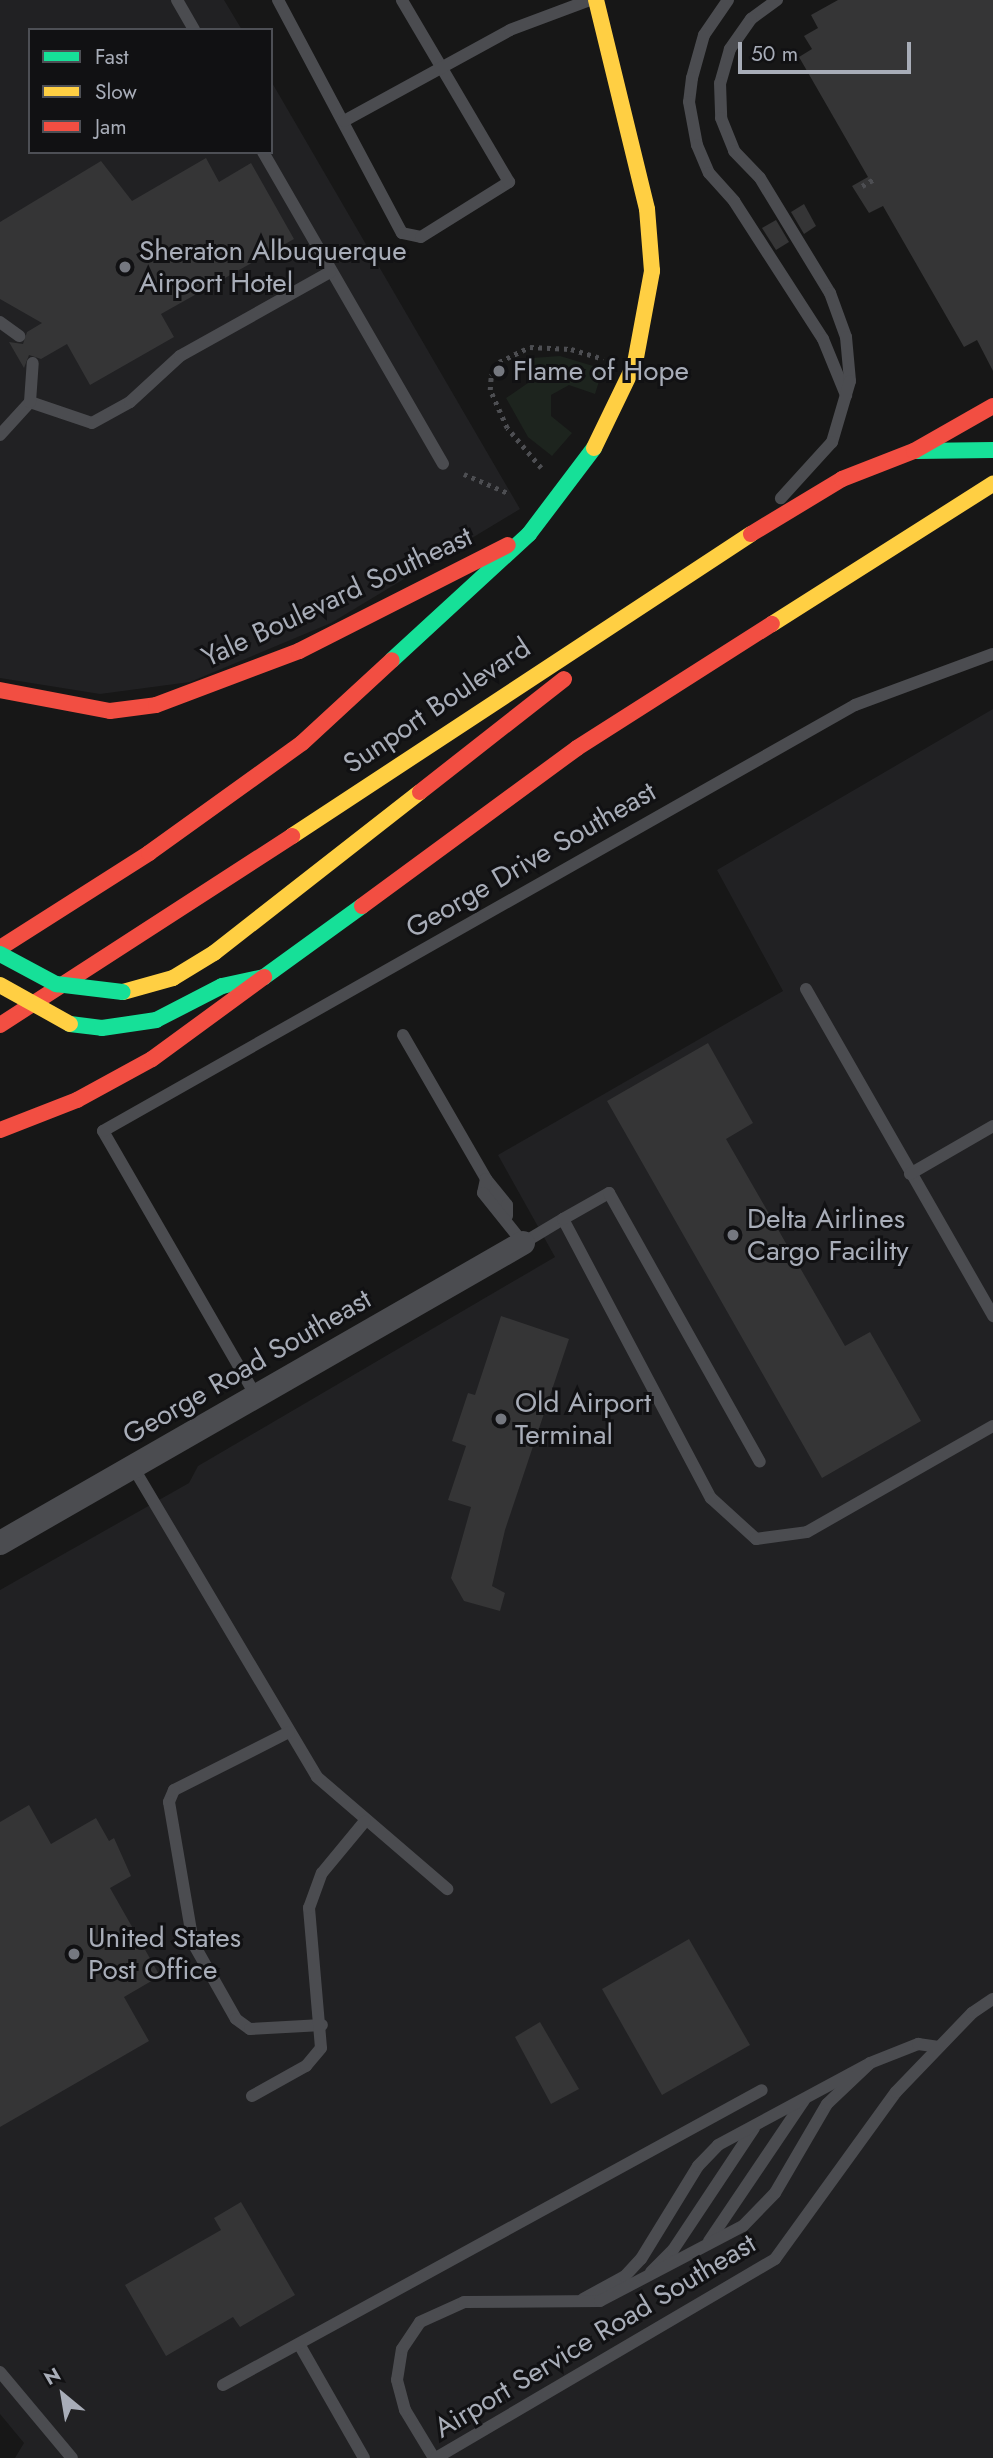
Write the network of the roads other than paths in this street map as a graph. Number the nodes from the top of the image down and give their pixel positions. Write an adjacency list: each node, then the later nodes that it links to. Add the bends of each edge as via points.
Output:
1 (177, 0): 8 (lane)
2 (278, 0): 10 (lane)
3 (402, 0): 9 (lane)
4 (590, 0): 9 (lane, via 510,30)
5 (596, 0): 24 (main road, Sunport Boulevard, via 647,209 651,302 635,363 612,419)
6 (728, 0): 17 (lane, via 704,35 692,78 697,145 709,173 734,201 823,339)
7 (777, 0): 17 (lane, via 751,19 730,49 719,101 734,150 785,215 840,314 849,360)
8 (193, 28)
9 (442, 68): 10 (lane); 10 (lane, via 509,182 421,237 402,233)
10 (344, 121)
11 (264, 154): 12 (lane)
12 (330, 272): 16 (lane, via 180,356 130,401 92,423); 22 (lane)
13 (0, 322): 14 (lane)
14 (19, 336)
15 (33, 363): 16 (lane)
16 (30, 402): 19 (lane)
17 (848, 402): 25 (lane, via 821,456 763,515)
18 (993, 406): 20 (main road, Sunport Boulevard)
19 (0, 435)
20 (914, 450): 21 (main road, Sunport Boulevard); 25 (main road, Sunport Boulevard, via 842,479)
21 (993, 450)
22 (443, 464)
23 (993, 484): 33 (main road, via 577,748)
24 (529, 534): 29 (main road, Yale Boulevard Southeast, via 228,682 156,705); 31 (main road, Sunport Boulevard, via 302,743 149,853)
25 (703, 563): 26 (main road, Sunport Boulevard)
26 (682, 576): 32 (main road, bridge, via 624,632 214,953 173,978 123,992 57,984); 36 (main road, Sunport Boulevard, via 86,974)
27 (993, 654): 44 (lane, George Drive Southeast, via 855,705 103,1131)
28 (0, 690): 29 (main road, Yale Boulevard Southeast)
29 (110, 711): 30 (main road)
30 (63, 721)
31 (0, 948)
32 (0, 954)
33 (264, 978): 34 (main road, bridge, via 222,986 156,1020 102,1028 70,1024); 39 (main road, via 143,1065)
34 (0, 985)
35 (806, 989): 40 (lane)
36 (0, 1025)
37 (403, 1035): 42 (lane, via 486,1179 507,1205 507,1216)
38 (993, 1126): 40 (lane)
39 (0, 1130)
40 (910, 1174): 43 (lane)
41 (563, 1219): 42 (lane); 45 (lane, via 711,1498 756,1539 807,1532); 46 (lane, via 609,1193)
42 (523, 1243): 44 (street, George Road Southeast)
43 (993, 1316)
44 (256, 1396): 47 (street, George Road Southeast)
45 (993, 1426)
46 (760, 1462)
47 (133, 1467): 48 (street, George Road Southeast); 49 (lane)
48 (0, 1543)
49 (289, 1732): 50 (lane, via 317,1777); 53 (lane, via 174,1790 169,1802 193,1943 236,2018 250,2029)
50 (365, 1821): 51 (lane); 53 (lane, via 322,1873 309,1908 308,1942)
51 (447, 1889)
52 (993, 2000): 54 (lane, Airport Service Road Southeast)
53 (322, 2025): 58 (lane, via 314,2058)
54 (939, 2047): 55 (lane, via 918,2044); 68 (lane, Airport Service Road Southeast, via 896,2092 775,2259)
55 (870, 2063): 57 (lane); 60 (lane, via 827,2104 759,2212)
56 (762, 2090): 63 (lane)
57 (815, 2090): 59 (lane); 60 (lane, via 779,2132 726,2221)
58 (253, 2096)
59 (763, 2119): 61 (lane, via 673,2250); 62 (lane, via 708,2155 625,2276)
60 (695, 2253): 61 (lane)
61 (629, 2290): 62 (lane, via 600,2301)
62 (573, 2303): 68 (lane, via 464,2302 420,2322 402,2349 397,2380 405,2410)
63 (299, 2344): 65 (lane); 67 (lane)
64 (1, 2375): 66 (lane)
65 (223, 2385)
66 (72, 2458)
67 (364, 2458)
68 (435, 2458)

